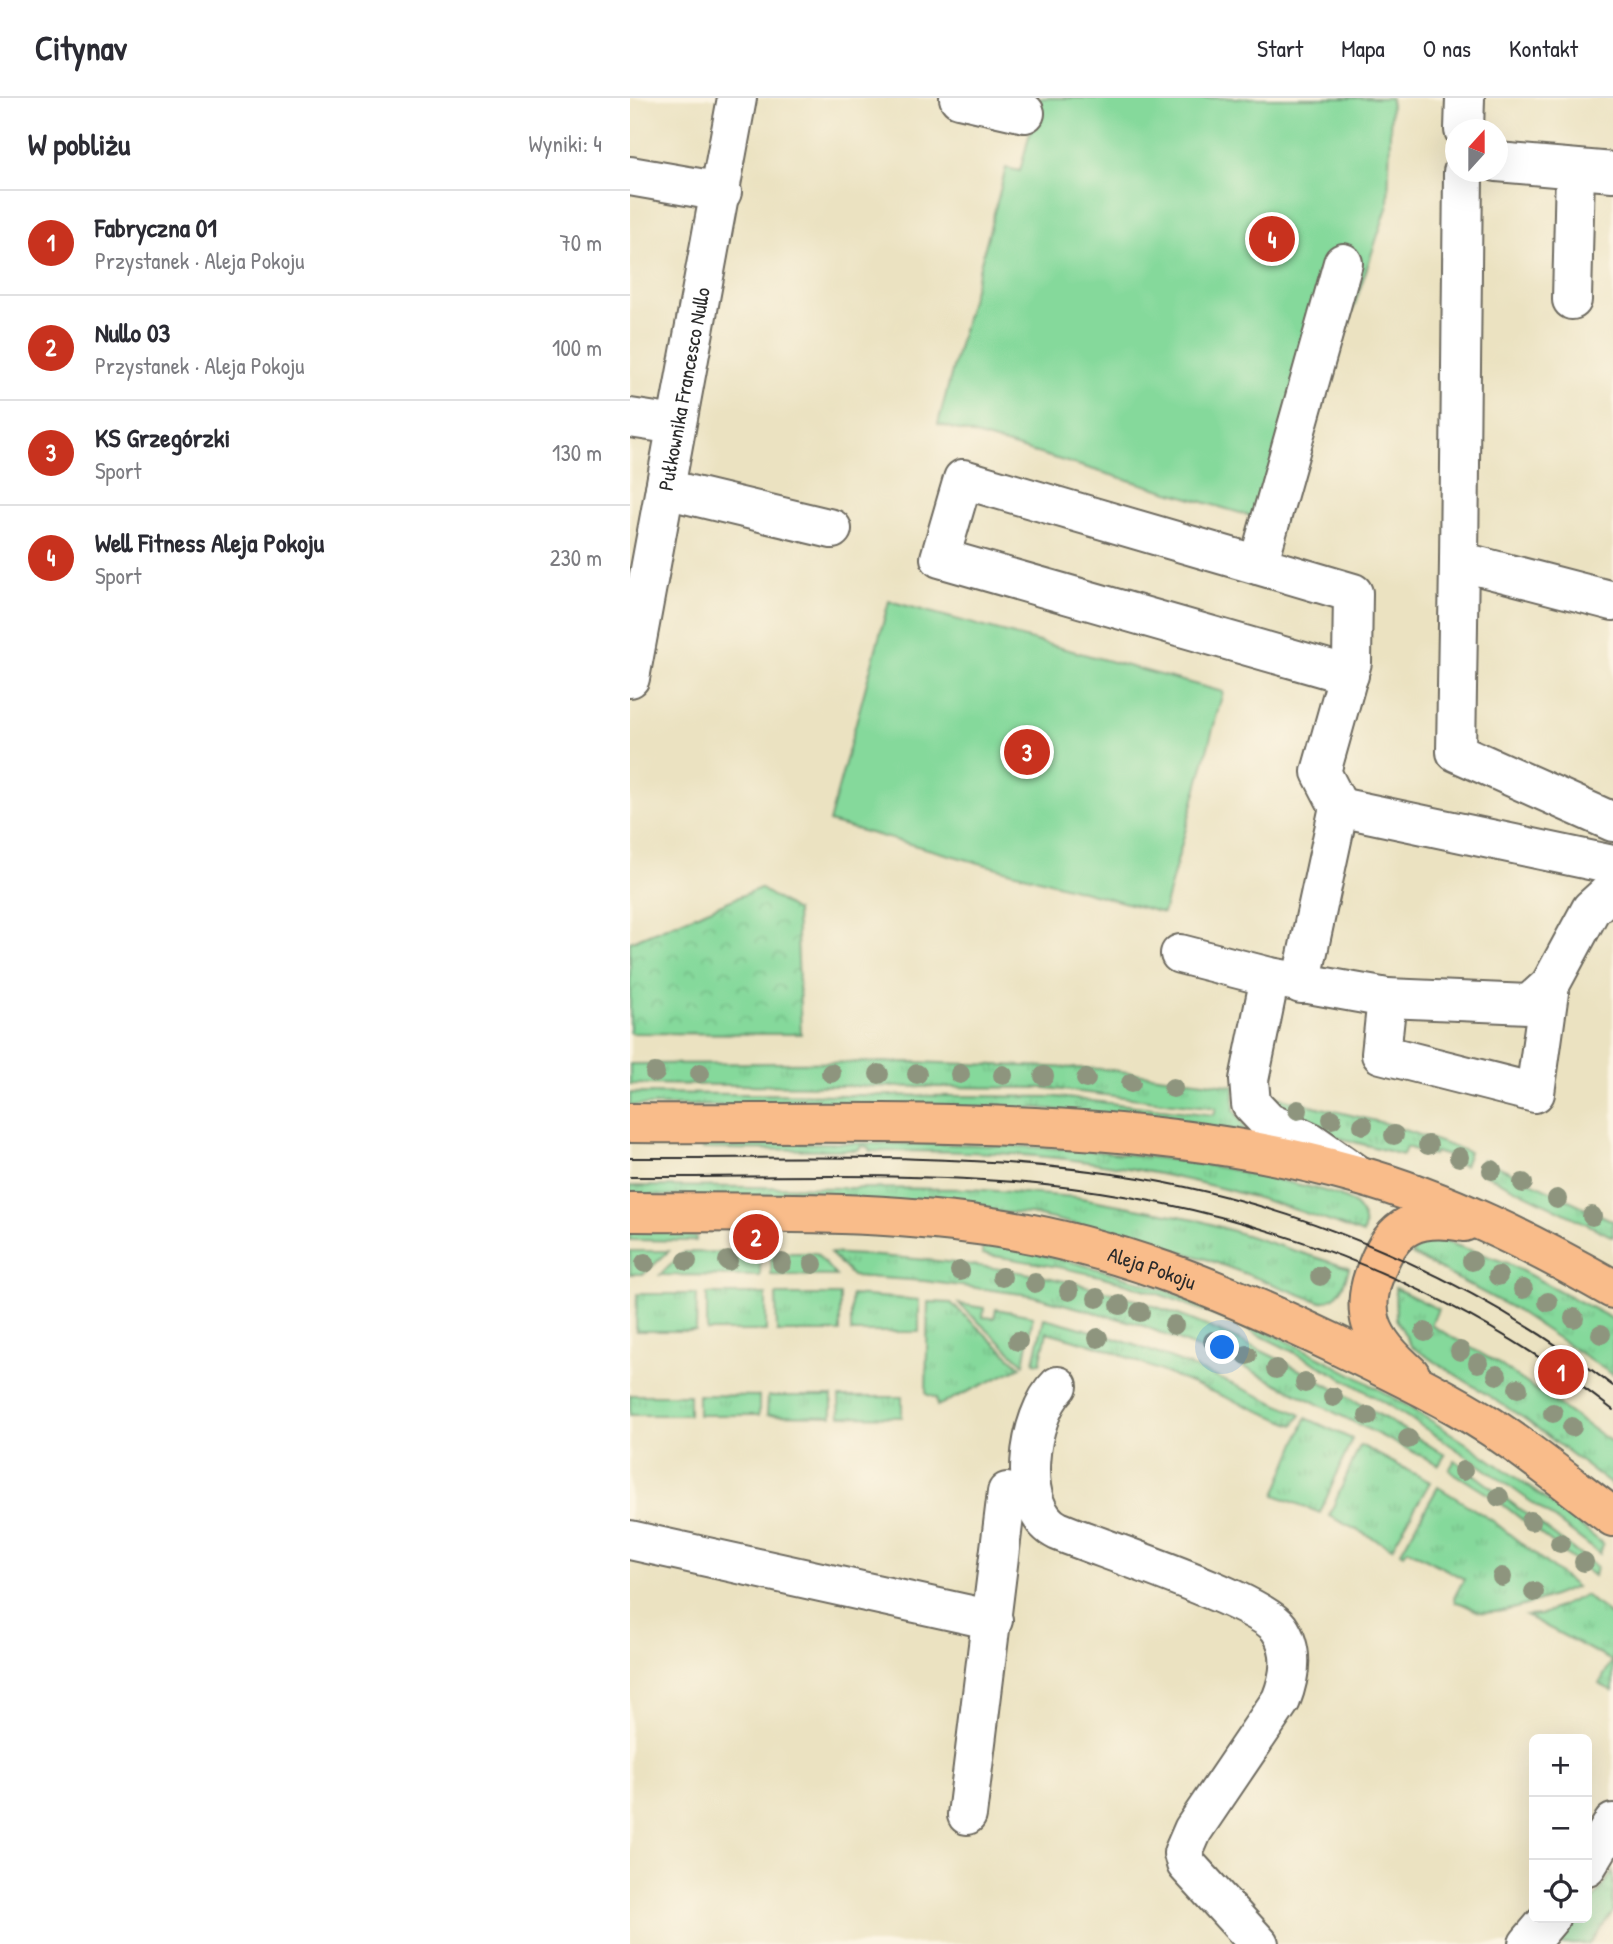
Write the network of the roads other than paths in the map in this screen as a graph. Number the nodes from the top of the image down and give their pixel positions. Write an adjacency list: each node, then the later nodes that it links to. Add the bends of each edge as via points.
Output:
1 (737, 98): 11 (street, Pułkownika Francesco Nullo)
2 (958, 98): 4 (street)
3 (1465, 98): 5 (street)
4 (1025, 113)
5 (1464, 119)
6 (1508, 163): 7 (street)
7 (1575, 169): 8 (street); 13 (street)
8 (1613, 172)
9 (630, 176): 11 (street)
10 (1463, 182): 18 (street)
11 (722, 192): 15 (street, Pułkownika Francesco Nullo)
12 (1343, 263): 19 (street)
13 (1572, 300)
14 (630, 418): 15 (street)
15 (676, 425): 16 (street, Pułkownika Francesco Nullo)
16 (665, 489): 17 (street); 21 (street, Pułkownika Francesco Nullo)
17 (832, 529)
18 (1459, 561): 20 (street); 24 (street, via 1456,752)
19 (1258, 565): 22 (street, via 1353,593); 22 (street, via 963,480 940,558)
20 (1613, 601)
21 (631, 664)
22 (1349, 675): 23 (street, via 1321,772)
23 (1339, 807): 25 (street); 28 (street)
24 (1613, 821)
25 (1613, 865)
26 (1613, 888): 29 (street, via 1591,909)
27 (1180, 954): 28 (street)
28 (1286, 980): 30 (street); 32 (street, via 1248,1080 1251,1104 1268,1122 1311,1142)
29 (1550, 985): 30 (street, via 1529,1004); 30 (street, via 1535,1093 1381,1054)
30 (1387, 998)
31 (630, 1124): 32 (main road, via 1092,1131 1195,1143)
32 (1358, 1175): 34 (main road, via 1422,1196)
33 (630, 1212): 37 (main road, Aleja Pokoju, via 906,1218 1069,1242 1203,1284)
34 (1510, 1234): 35 (main road); 37 (main road, via 1455,1220 1422,1220 1398,1232 1382,1252 1370,1290 1371,1323 1396,1361)
35 (1613, 1289)
36 (1058, 1386): 46 (street, via 1041,1410 1032,1447 1033,1498 1041,1519 1058,1531 1269,1616 1290,1652 1281,1700 1193,1830 1183,1853 1186,1864)
37 (1437, 1394): 39 (main road, Aleja Pokoju, via 1492,1427)
38 (1007, 1492): 41 (street)
39 (1613, 1517)
40 (630, 1540): 41 (street)
41 (993, 1620): 42 (street)
42 (967, 1815)
43 (1613, 1823): 44 (street)
44 (1591, 1860)
45 (1546, 1923): 47 (street)
46 (1259, 1944)
47 (1528, 1944)

